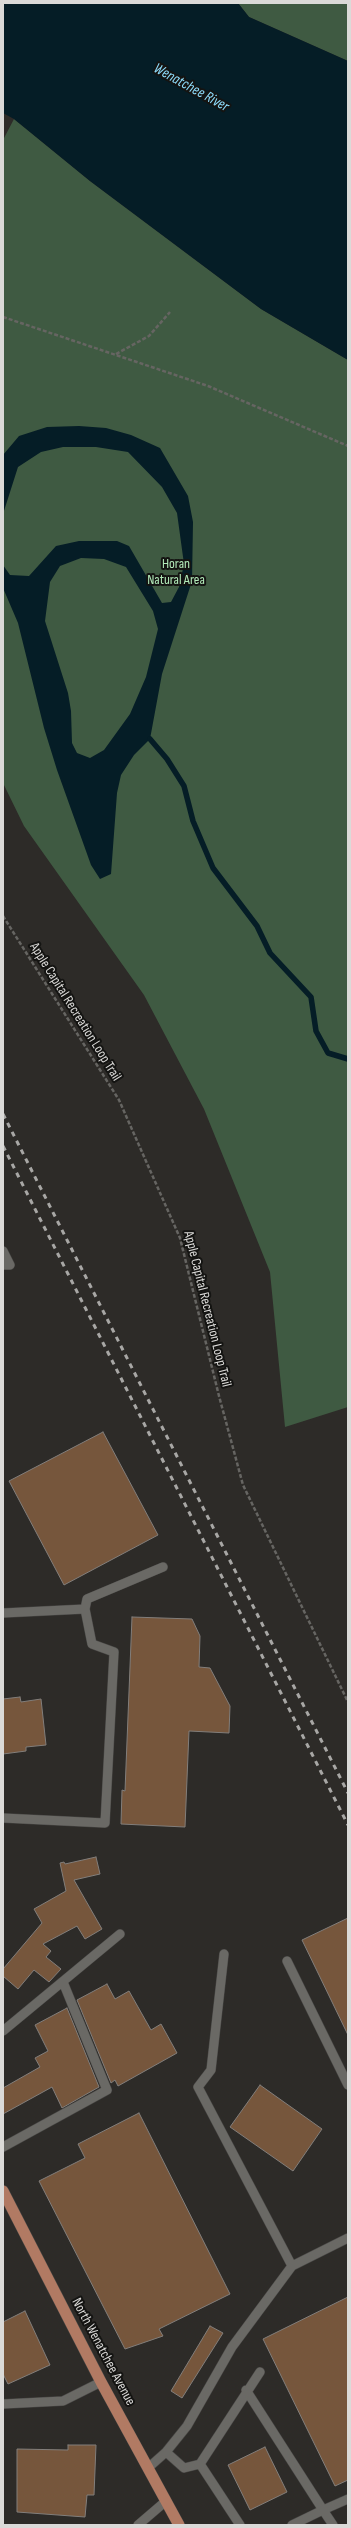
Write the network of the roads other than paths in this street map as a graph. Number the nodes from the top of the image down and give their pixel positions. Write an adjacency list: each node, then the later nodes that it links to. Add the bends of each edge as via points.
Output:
1 (3, 1251): 2 (lane, via 10,1265)
2 (3, 1265)
3 (163, 1567): 4 (lane, via 87,1599)
4 (85, 1609): 5 (lane); 6 (lane, via 92,1644 114,1652 105,1823)
5 (3, 1613)
6 (3, 1818)
7 (120, 1934): 10 (lane)
8 (224, 1954): 16 (lane, via 211,2070 198,2087)
9 (287, 1961): 12 (lane)
10 (63, 1982): 11 (lane); 13 (lane, via 107,2090)
11 (3, 2031)
12 (348, 2085)
13 (3, 2147)
14 (3, 2192): 18 (main road, North Wenatchee Avenue)
15 (348, 2238): 16 (lane)
16 (292, 2266): 21 (lane, via 232,2347 187,2426)
17 (260, 2372): 19 (lane)
18 (102, 2382): 20 (lane, via 63,2401); 23 (main road, North Wenatchee Avenue)
19 (246, 2390): 22 (lane); 26 (lane)
20 (3, 2404)
21 (166, 2452): 22 (lane, via 184,2468); 23 (lane)
22 (200, 2464): 29 (lane)
23 (148, 2468): 25 (main road, North Wenatchee Avenue)
24 (348, 2499): 26 (lane)
25 (166, 2501): 27 (lane); 28 (main road, North Wenatchee Avenue)
26 (323, 2510): 30 (lane); 31 (lane)
27 (138, 2525)
28 (179, 2525)
29 (240, 2525)
30 (292, 2525)
31 (333, 2525)

